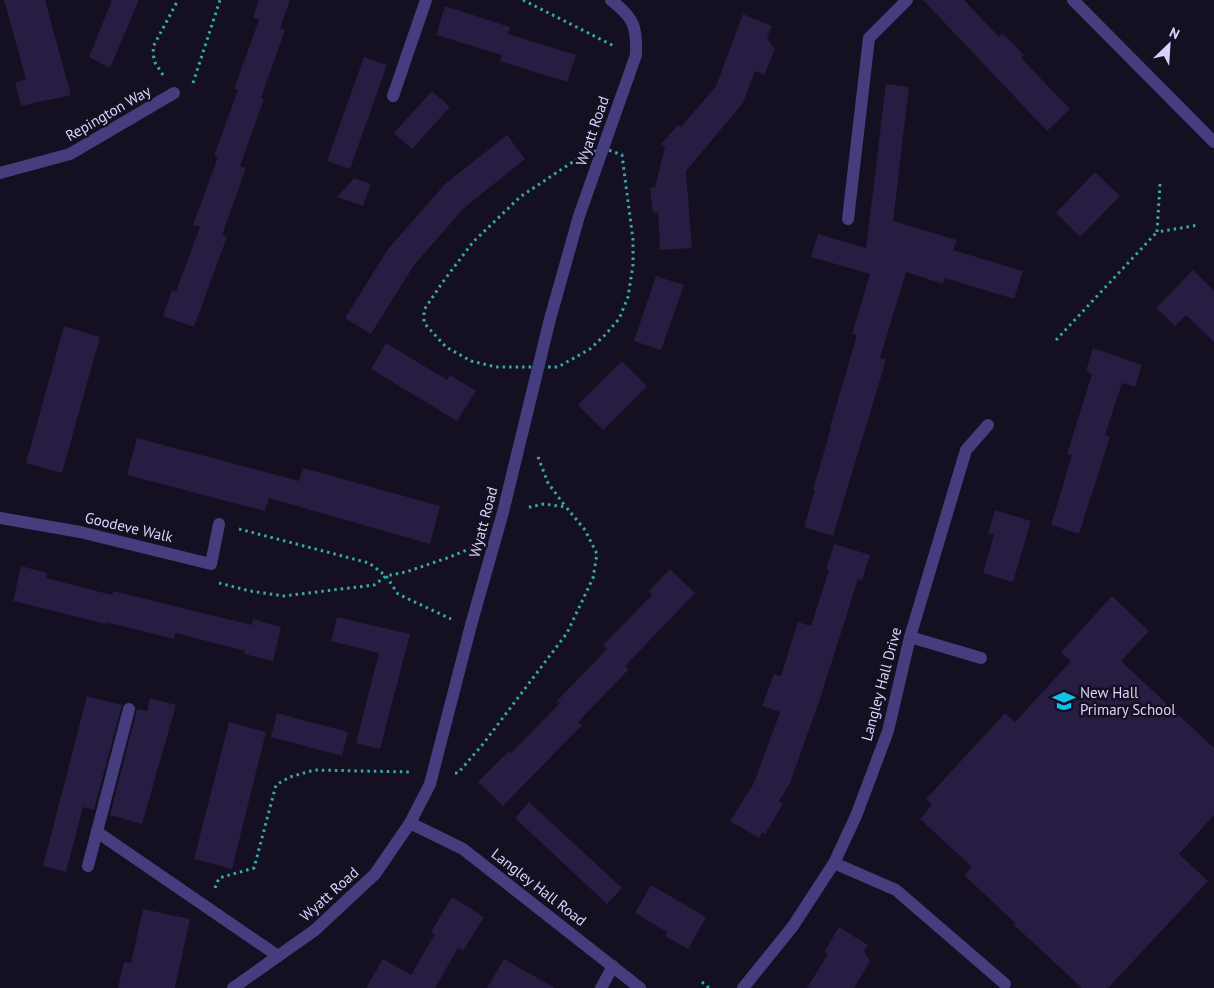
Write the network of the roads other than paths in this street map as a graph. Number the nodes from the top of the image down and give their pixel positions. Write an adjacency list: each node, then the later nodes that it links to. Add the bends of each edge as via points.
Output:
1 (426, 0): 6 (street)
2 (612, 0): 16 (street, Wyatt Road, via 629,16 635,28 636,55 579,216 430,784)
3 (907, 0): 9 (street, via 869,38)
4 (1073, 0): 7 (street)
5 (174, 93): 8 (street, Repington Way, via 70,154)
6 (393, 96)
7 (1214, 142)
8 (0, 173)
9 (848, 219)
10 (988, 425): 13 (street, Langley Hall Drive, via 966,450)
11 (0, 518): 12 (street, Goodeve Walk, via 80,532 211,564)
12 (219, 524)
13 (910, 637): 14 (street); 18 (street, Langley Hall Drive, via 888,731 856,816)
14 (981, 658)
15 (129, 709): 17 (street)
16 (410, 823): 20 (street, Wyatt Road, via 375,874 315,930); 21 (street, Langley Hall Road, via 463,849)
17 (97, 832): 19 (street); 20 (street)
18 (834, 863): 22 (street, via 896,890); 26 (street, Langley Hall Drive, via 793,926)
19 (88, 866)
20 (278, 956): 23 (street, Wyatt Road)
21 (613, 966): 24 (street); 25 (street, Langley Hall Road)
22 (1005, 984)
23 (233, 988)
24 (601, 988)
25 (640, 988)
26 (743, 988)

